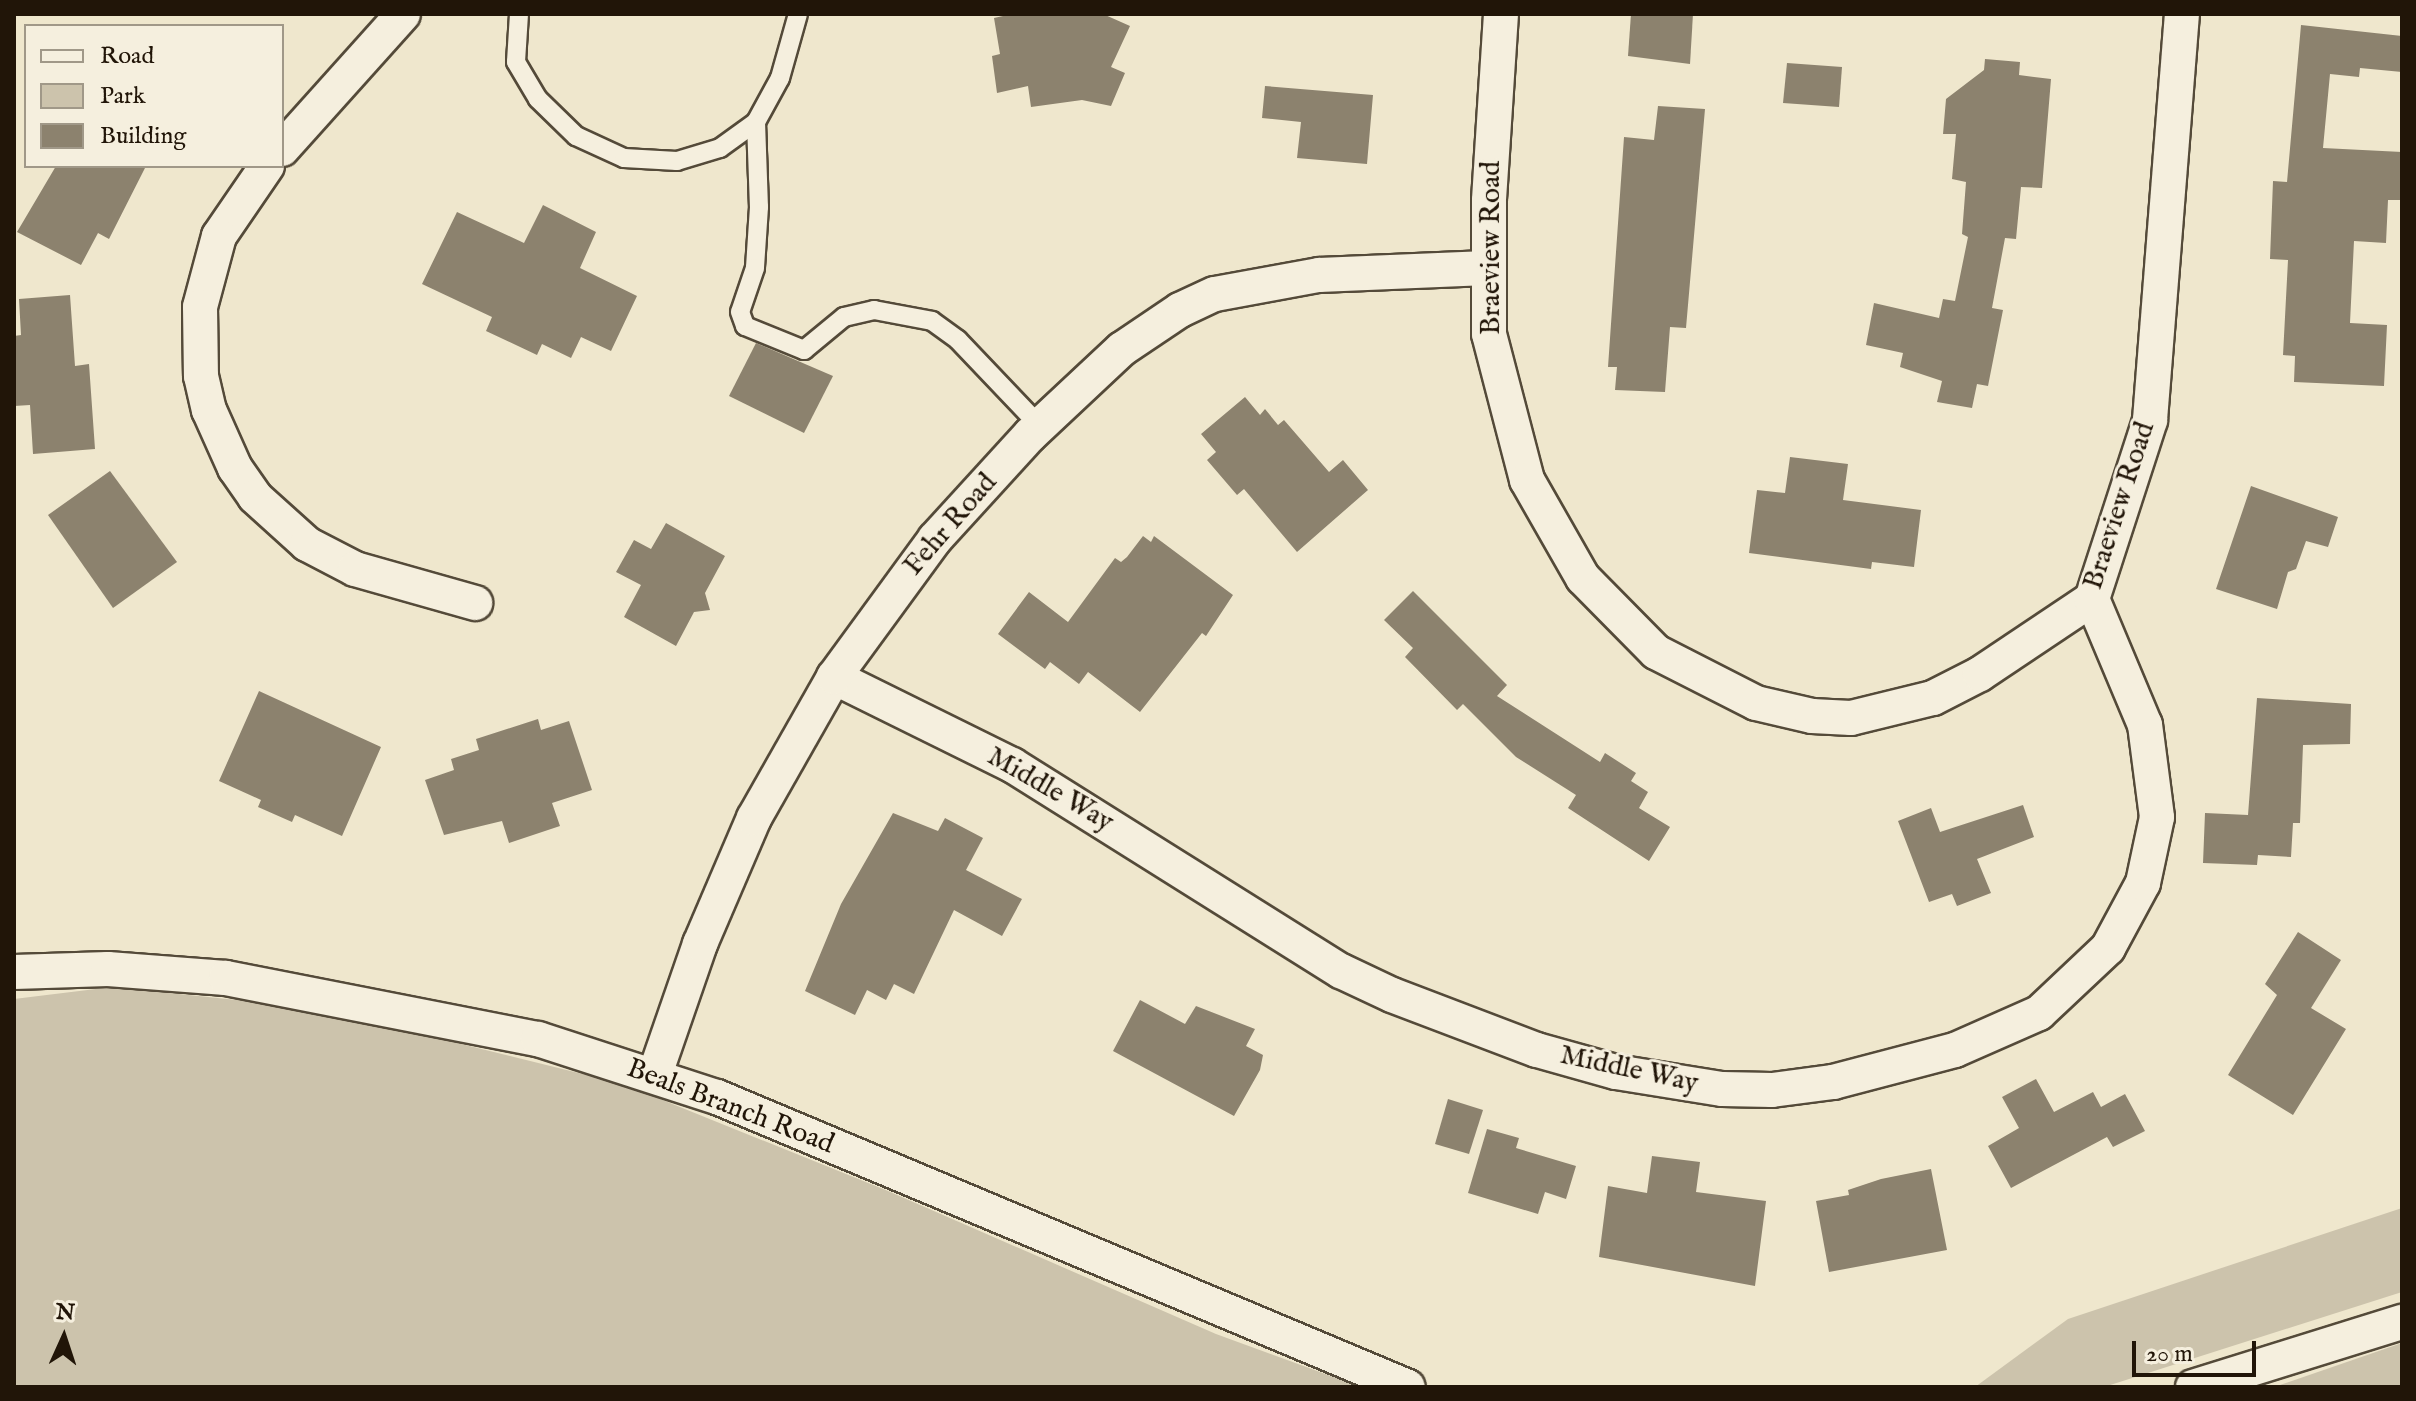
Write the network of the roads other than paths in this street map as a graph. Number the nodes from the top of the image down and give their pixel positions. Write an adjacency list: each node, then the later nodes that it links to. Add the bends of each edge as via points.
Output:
1 (403, 14): 7 (street)
2 (519, 14): 6 (lane, via 516,62 538,99 576,136 624,158 677,161 720,148)
3 (798, 14): 6 (lane, via 780,78)
4 (1501, 14): 9 (street, Braeview Road)
5 (2182, 14): 11 (street, Braeview Road, via 2150,420)
6 (756, 122): 10 (lane, via 759,207 755,268 740,312 745,326 804,350 844,317 874,310 932,321 958,340)
7 (284, 147)
8 (266, 168): 12 (street, via 219,236 200,307 201,376 209,410 235,468 255,497 307,544 355,569)
9 (1487, 268): 10 (street, Fehr Road, via 1319,275 1215,294 1180,310 1122,349); 11 (street, Braeview Road, via 1489,334 1513,441 1560,544 1583,578 1635,634 1656,652 1727,691 1812,716 1888,713 1980,674)
10 (1040, 426): 13 (street, Fehr Road, via 935,539)
11 (2092, 599): 13 (street, Middle Way, via 2145,725 2157,817 2143,883 2108,948 2039,1013 1955,1050 1833,1082 1772,1090 1722,1089 1616,1072 1537,1050 1392,995 1341,971 1012,765)
12 (475, 603)
13 (834, 677): 15 (street, Fehr Road, via 754,818 700,944)
14 (14, 972): 15 (street, Beals Branch Road, via 108,969 226,978 538,1039)
15 (655, 1074): 17 (street, Beals Branch Road)
16 (2402, 1322): 18 (street)
17 (1408, 1387)
18 (2193, 1387)

